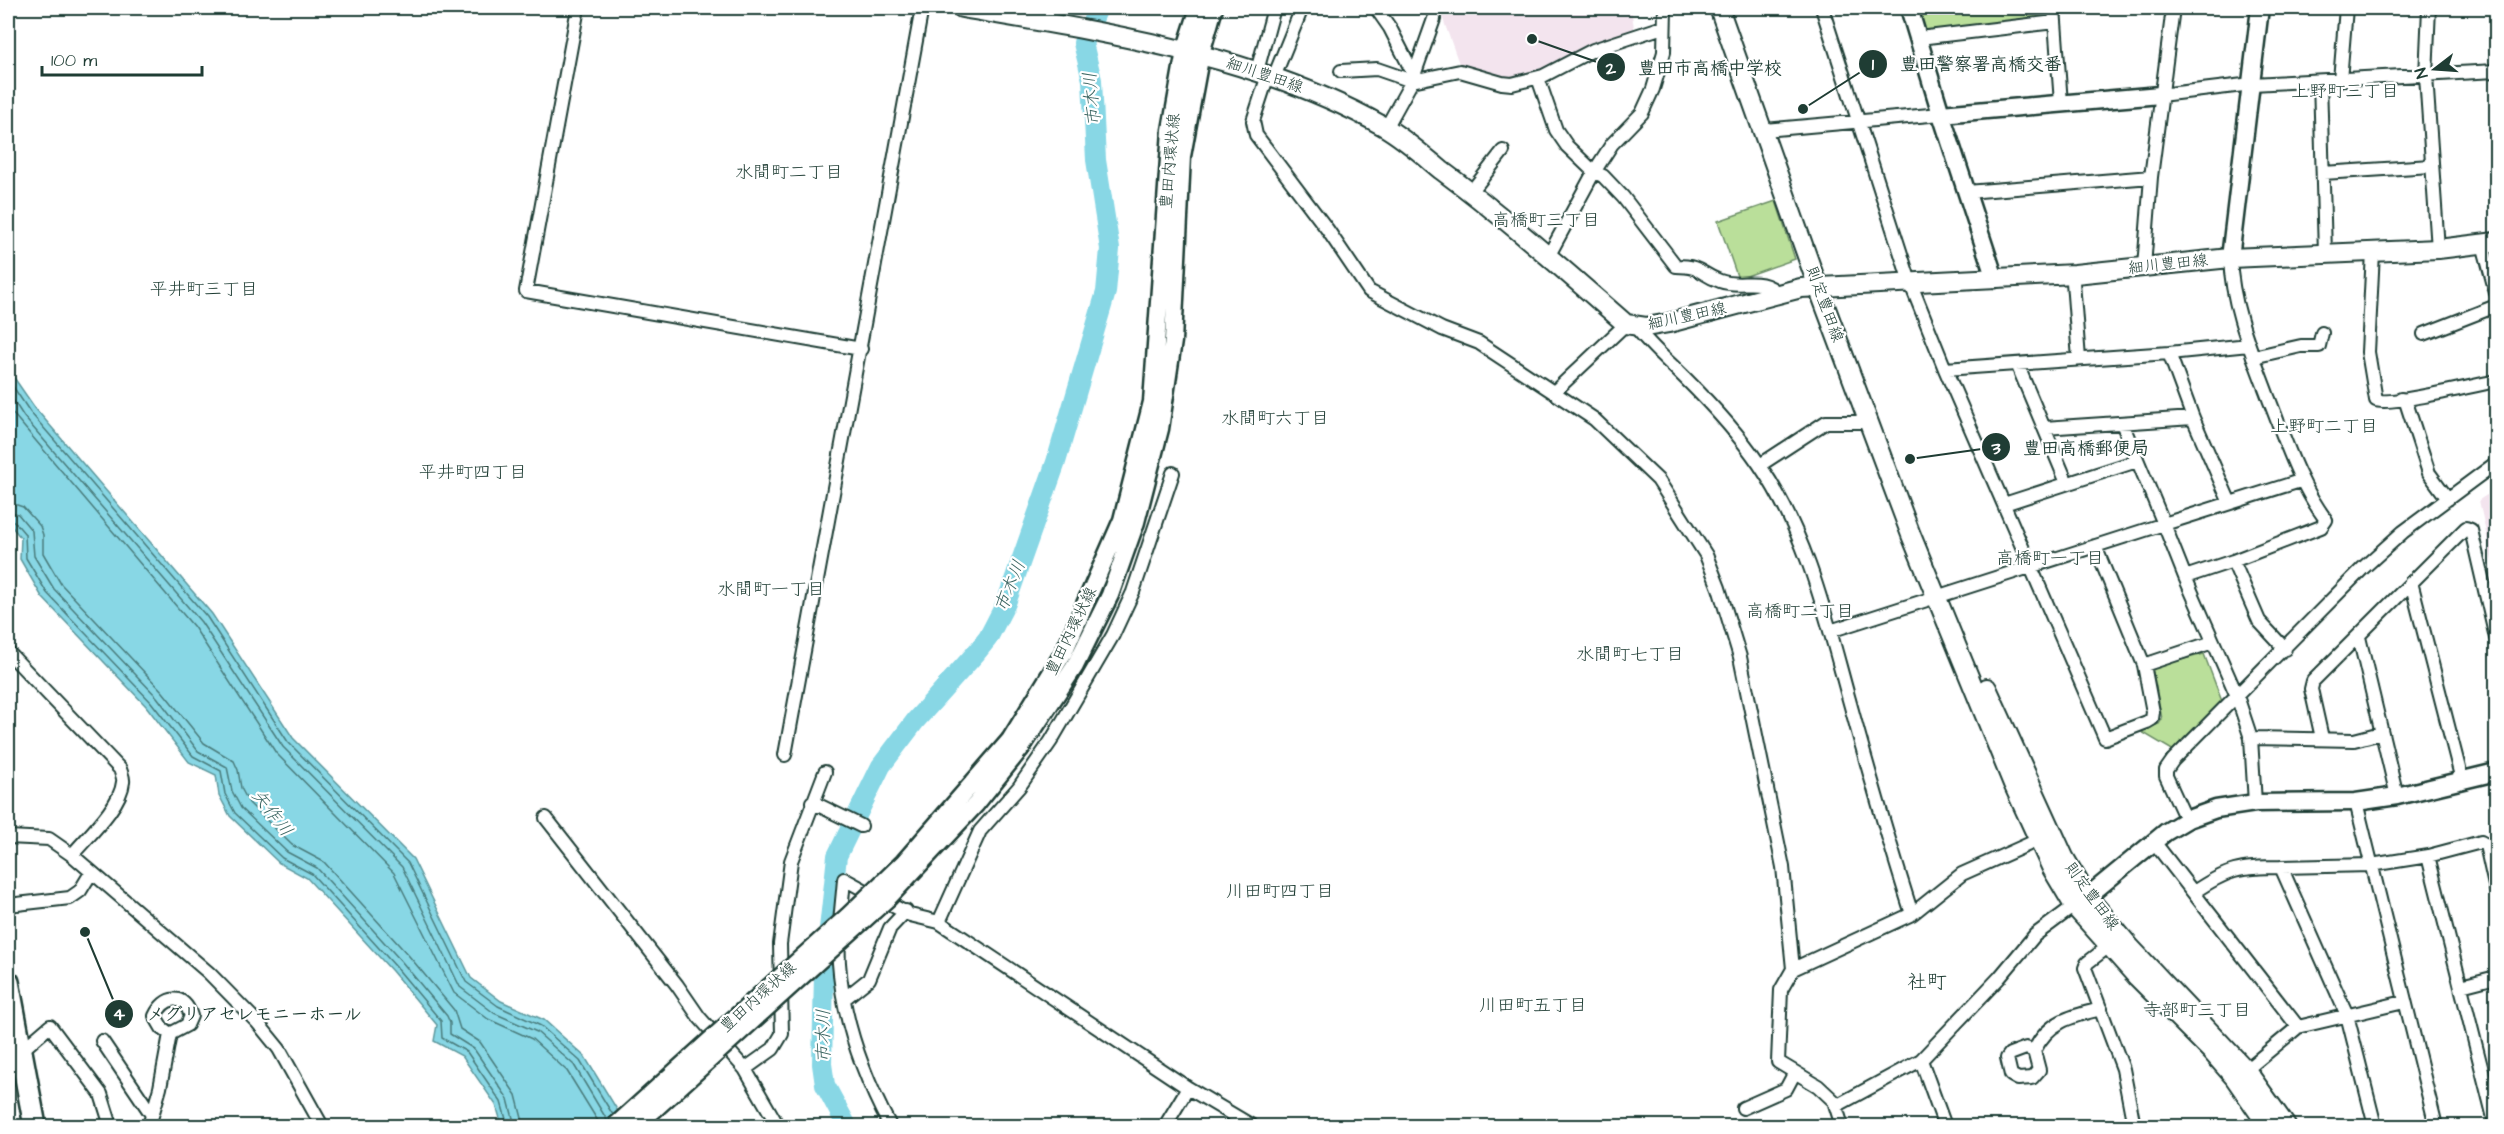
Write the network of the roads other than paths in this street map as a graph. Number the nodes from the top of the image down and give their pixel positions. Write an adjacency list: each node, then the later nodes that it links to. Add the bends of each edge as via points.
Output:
1 (578, 8): 62 (street, via 526,291)
2 (922, 8): 62 (street)
3 (962, 8): 22 (main road, 細川豊田線)
4 (1199, 8): 22 (street, 豊田内環状線)
5 (1214, 8): 22 (street, 豊田内環状線)
6 (1274, 8): 25 (street)
7 (1302, 8): 25 (street)
8 (1376, 8): 27 (street, via 1390,28)
9 (1665, 8): 20 (street)
10 (1719, 8): 37 (main road, 則定豊田線)
11 (1822, 8): 35 (street)
12 (1910, 8): 21 (street)
13 (2054, 8): 19 (street)
14 (2173, 8): 32 (street)
15 (2260, 8): 31 (street)
16 (2346, 8): 29 (street)
17 (2429, 8): 26 (street)
18 (1434, 20): 27 (street)
19 (2055, 21): 21 (street); 33 (street)
20 (1663, 27): 28 (street, via 1593,50); 40 (street, via 1664,52 1642,113 1615,141)
21 (1919, 38): 34 (street)
22 (1193, 52): 25 (main road, 細川豊田線); 102 (street, 豊田内環状線, via 1182,156 1173,341 1160,429 1136,522 1110,595 1075,666)
23 (1341, 71): 27 (street, via 1377,69)
24 (2496, 71): 26 (street)
25 (1266, 75): 36 (main road, 細川豊田線, via 1340,104); 69 (street, via 1253,121 1256,135 1368,291 1431,324 1479,343)
26 (2426, 76): 29 (street); 39 (street)
27 (1413, 78): 28 (street, via 1457,71 1502,83); 36 (street)
28 (1538, 78): 40 (street, via 1556,130)
29 (2340, 80): 30 (street)
30 (2320, 81): 31 (street); 41 (street)
31 (2252, 84): 32 (street); 50 (street)
32 (2160, 95): 33 (street); 42 (street)
33 (2061, 103): 34 (street)
34 (1941, 114): 35 (street); 44 (street)
35 (1857, 122): 37 (street); 54 (street)
36 (1386, 128): 43 (main road, 細川豊田線)
37 (1764, 130): 55 (main road, 則定豊田線)
38 (1503, 151): 43 (street)
39 (2431, 166): 41 (street); 46 (street)
40 (1594, 172): 49 (street); 57 (street, via 1623,197 1676,266 1694,266 1721,282 1769,285)
41 (2323, 173): 48 (street)
42 (2151, 177): 44 (street); 51 (street)
43 (1471, 192): 49 (main road, 細川豊田線)
44 (1967, 192): 53 (street)
45 (2490, 243): 46 (main road, 細川豊田線); 56 (street)
46 (2438, 249): 47 (main road, 細川豊田線)
47 (2373, 252): 48 (main road, 細川豊田線); 70 (street, via 2368,352 2376,400)
48 (2325, 254): 50 (main road, 細川豊田線)
49 (1549, 255): 59 (main road, 細川豊田線)
50 (2230, 258): 51 (main road, 細川豊田線); 63 (street, via 2231,284)
51 (2144, 267): 52 (main road, 細川豊田線)
52 (2075, 274): 53 (main road, 細川豊田線); 65 (street)
53 (1995, 279): 54 (main road, 細川豊田線)
54 (1910, 282): 55 (main road, 細川豊田線); 67 (street)
55 (1818, 287): 57 (main road, 細川豊田線); 72 (main road, 則定豊田線)
56 (2496, 293)
57 (1779, 294): 59 (main road, 細川豊田線, via 1669,323)
58 (2496, 306): 61 (street)
59 (1630, 325): 69 (street); 77 (street, via 1734,431)
60 (2322, 333): 63 (street, via 2319,346)
61 (2424, 334)
62 (861, 349): 103 (street)
63 (2251, 351): 64 (street); 79 (street)
64 (2169, 354): 65 (street); 71 (street)
65 (2079, 359): 66 (street)
66 (2017, 364): 67 (street); 74 (street)
67 (1945, 369): 83 (street)
68 (2496, 381): 70 (street)
69 (1554, 392): 130 (street, via 1606,429 1658,480 1706,555 1740,657 1783,867)
70 (2401, 399): 81 (street, via 2406,402 2429,474)
71 (2193, 418): 73 (street); 82 (street)
72 (1869, 422): 77 (street, via 1826,422); 90 (main road, 則定豊田線)
73 (2122, 423): 74 (street); 75 (street)
74 (2044, 428): 80 (street)
75 (2137, 461): 80 (street); 84 (street)
76 (2496, 463): 81 (street)
77 (1760, 465): 91 (street, via 1800,538)
78 (1173, 473): 128 (street, via 1133,592 1113,635 1051,741 1019,787 980,831)
79 (2300, 481): 82 (street); 86 (street, via 2325,520 2322,527)
80 (2067, 483): 83 (street)
81 (2448, 499): 95 (street, via 2391,543)
82 (2230, 503): 84 (street)
83 (2004, 504): 87 (street)
84 (2164, 524): 85 (street); 88 (street)
85 (2095, 546): 87 (street); 97 (street)
86 (2233, 561): 88 (street); 95 (street, via 2259,621)
87 (2031, 566): 90 (street); 97 (street, via 2105,738 2152,718)
88 (2185, 577): 94 (street)
89 (2411, 582): 92 (street); 93 (street, via 2463,530 2471,530); 106 (street)
90 (1938, 597): 91 (street); 115 (main road, 則定豊田線); 124 (main road, 則定豊田線, via 1994,703)
91 (1830, 631): 127 (street)
92 (2359, 637): 99 (street); 101 (street, via 2311,686)
93 (2496, 638)
94 (2213, 642): 97 (street); 98 (street)
95 (2285, 649): 98 (street)
96 (8, 652): 117 (street, via 120,769 124,781 107,815)
97 (2144, 665)
98 (2237, 696): 100 (street); 112 (street, via 2166,770)
99 (2381, 733): 101 (street, via 2358,739); 107 (street)
100 (2251, 738): 101 (street); 110 (street)
101 (2322, 738)
102 (1015, 744): 154 (street, 豊田内環状線, bridge, via 848,916); 155 (street, 豊田内環状線, bridge, via 976,804 888,898)
103 (785, 755)
104 (825, 772): 108 (street)
105 (2496, 772): 106 (street)
106 (2462, 780): 107 (street)
107 (2397, 796): 109 (street)
108 (812, 802): 113 (street); 144 (street, via 791,861 780,944 782,1034 774,1048)
109 (2356, 802): 110 (street); 119 (street)
110 (2255, 803): 112 (street, via 2228,805)
111 (546, 818): 144 (street, via 699,1017)
112 (2188, 819): 116 (street)
113 (861, 826)
114 (8, 837): 117 (street, via 49,839)
115 (2038, 840): 124 (main road, 則定豊田線); 127 (street, via 1962,874)
116 (2154, 842): 123 (street); 124 (street)
117 (72, 855): 121 (street)
118 (2428, 856): 119 (street); 122 (street, via 2484,843); 133 (street)
119 (2371, 865): 120 (street); 135 (street)
120 (2281, 867): 123 (street, via 2230,871); 137 (street)
121 (91, 873): 125 (street, via 80,891 70,898); 151 (street, via 209,973 257,1022 279,1049)
122 (2496, 890)
123 (2194, 892): 138 (street)
124 (2081, 901): 129 (main road, 則定豊田線); 143 (street, via 2035,935); 145 (main road, 則定豊田線)
125 (8, 904)
126 (906, 911): 128 (street); 134 (street, via 890,928 869,978); 134 (street, via 844,879 839,962)
127 (1912, 914): 130 (street)
128 (939, 922): 147 (street)
129 (2109, 946): 136 (street, via 2085,968); 163 (main road, 則定豊田線, via 2212,1052)
130 (1793, 969): 146 (street, via 1781,990 1778,1062)
131 (2496, 978): 133 (street)
132 (8, 982): 142 (highway)
133 (2462, 986): 167 (street)
134 (844, 999): 157 (street, via 853,1041 870,1089)
135 (2404, 1002): 137 (street); 166 (street)
136 (2101, 1009): 141 (street, via 2057,1022); 162 (street, via 2123,1069)
137 (2347, 1015): 138 (street); 165 (street)
138 (2298, 1027): 145 (street)
139 (170, 1035): 150 (street)
140 (102, 1041): 150 (street)
141 (2034, 1051)
142 (14, 1056): 152 (highway); 153 (street, via 50,1026 101,1094)
143 (1921, 1060): 148 (street); 161 (street)
144 (745, 1069): 156 (street)
145 (2246, 1070): 164 (main road, 則定豊田線)
146 (1794, 1074): 148 (street, via 1818,1086); 149 (street, via 1786,1089)
147 (1188, 1088): 158 (street); 159 (street)
148 (1836, 1106): 160 (street)
149 (1743, 1108)
150 (150, 1120)
151 (323, 1124)
152 (34, 1126)
153 (111, 1126)
154 (615, 1126)
155 (636, 1126)
156 (778, 1126)
157 (890, 1126)
158 (1165, 1126)
159 (1252, 1126)
160 (1842, 1126)
161 (1945, 1126)
162 (2134, 1126)
163 (2268, 1126)
164 (2286, 1126)
165 (2375, 1126)
166 (2436, 1126)
167 (2496, 1126)

